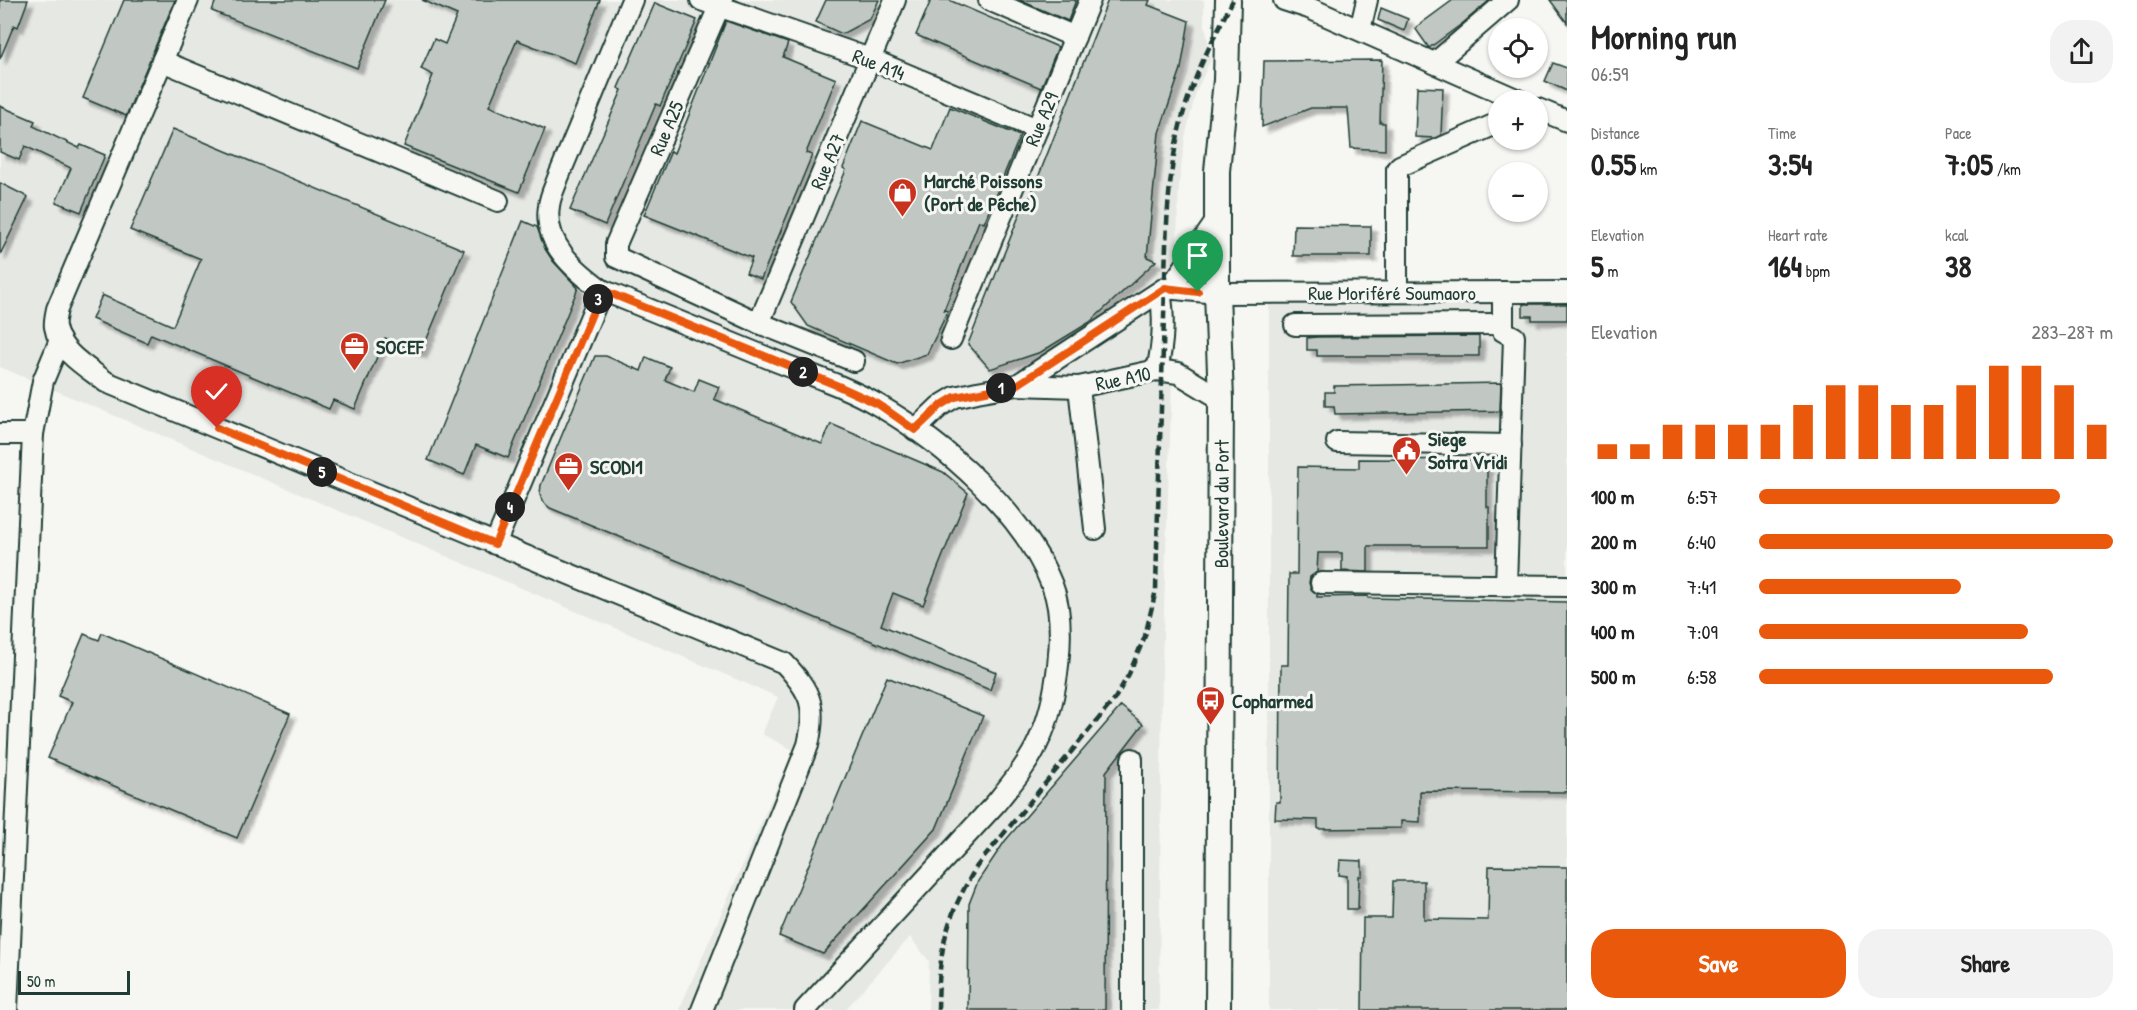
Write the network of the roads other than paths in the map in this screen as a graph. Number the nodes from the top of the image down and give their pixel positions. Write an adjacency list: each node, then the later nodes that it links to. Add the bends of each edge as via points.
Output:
1 (188, 0): 14 (street)
2 (632, 0): 23 (street, via 549,204 550,228 559,251)
3 (895, 0): 13 (street, Rue A27)
4 (989, 0): 12 (street)
5 (1090, 0): 12 (street, Rue A29)
6 (1228, 0): 22 (main road, Boulevard du Port)
7 (1284, 0): 11 (street)
8 (1367, 0): 11 (street)
9 (1508, 0): 15 (street)
10 (714, 2): 13 (street, Rue A14); 29 (street, Rue A25, via 616,244 616,257)
11 (1360, 30): 15 (street)
12 (1075, 37): 20 (street, Rue A29)
13 (870, 59): 20 (street, Rue A14); 29 (street, Rue A27)
14 (162, 61): 21 (street); 33 (street, via 57,309 55,327)
15 (1435, 63): 16 (street)
16 (1496, 90)
17 (1548, 113): 18 (street)
18 (1567, 121)
19 (1488, 127): 26 (street, via 1397,169)
20 (1037, 129): 32 (street, Rue A29)
21 (498, 201)
22 (1216, 220): 24 (street, Rue A10); 28 (main road, Boulevard du Port)
23 (602, 290): 39 (street, via 836,385 878,404); 45 (street)
24 (1165, 290): 28 (street); 35 (street); 36 (street, Rue A10)
25 (1503, 291): 26 (street, Rue Moriféré Soumaoro); 27 (street, Rue Moriféré Soumaoro); 30 (street)
26 (1397, 292): 28 (street, Rue Moriféré Soumaoro)
27 (1567, 292)
28 (1217, 293): 38 (main road, Boulevard du Port)
29 (759, 323): 34 (street)
30 (1503, 324): 31 (street); 43 (street, via 1504,333 1514,337)
31 (1295, 325)
32 (951, 339)
33 (60, 340): 41 (street, via 43,381); 45 (street, via 106,382)
34 (854, 361)
35 (1157, 370): 37 (street, Rue A10); 38 (street, Rue A10, via 1178,373)
36 (1017, 385): 37 (street, Rue A10); 39 (street, Rue A10, via 955,397)
37 (1078, 387): 44 (street)
38 (1221, 399): 55 (main road, Boulevard du Port)
39 (915, 430): 53 (street, via 980,483 1036,552 1053,587 1060,627 1053,702 1040,739 996,804)
40 (0, 434): 41 (street)
41 (33, 434): 51 (street)
42 (1337, 442): 43 (street)
43 (1511, 445): 48 (street)
44 (1095, 529)
45 (495, 544): 52 (street, via 784,663 802,682 812,702 811,732 804,757)
46 (1567, 579): 49 (street)
47 (1321, 583): 48 (street)
48 (1506, 585): 49 (street)
49 (1567, 586)
50 (1132, 759): 54 (street)
51 (7, 1010)
52 (702, 1010)
53 (805, 1010)
54 (1132, 1010)
55 (1218, 1010)

